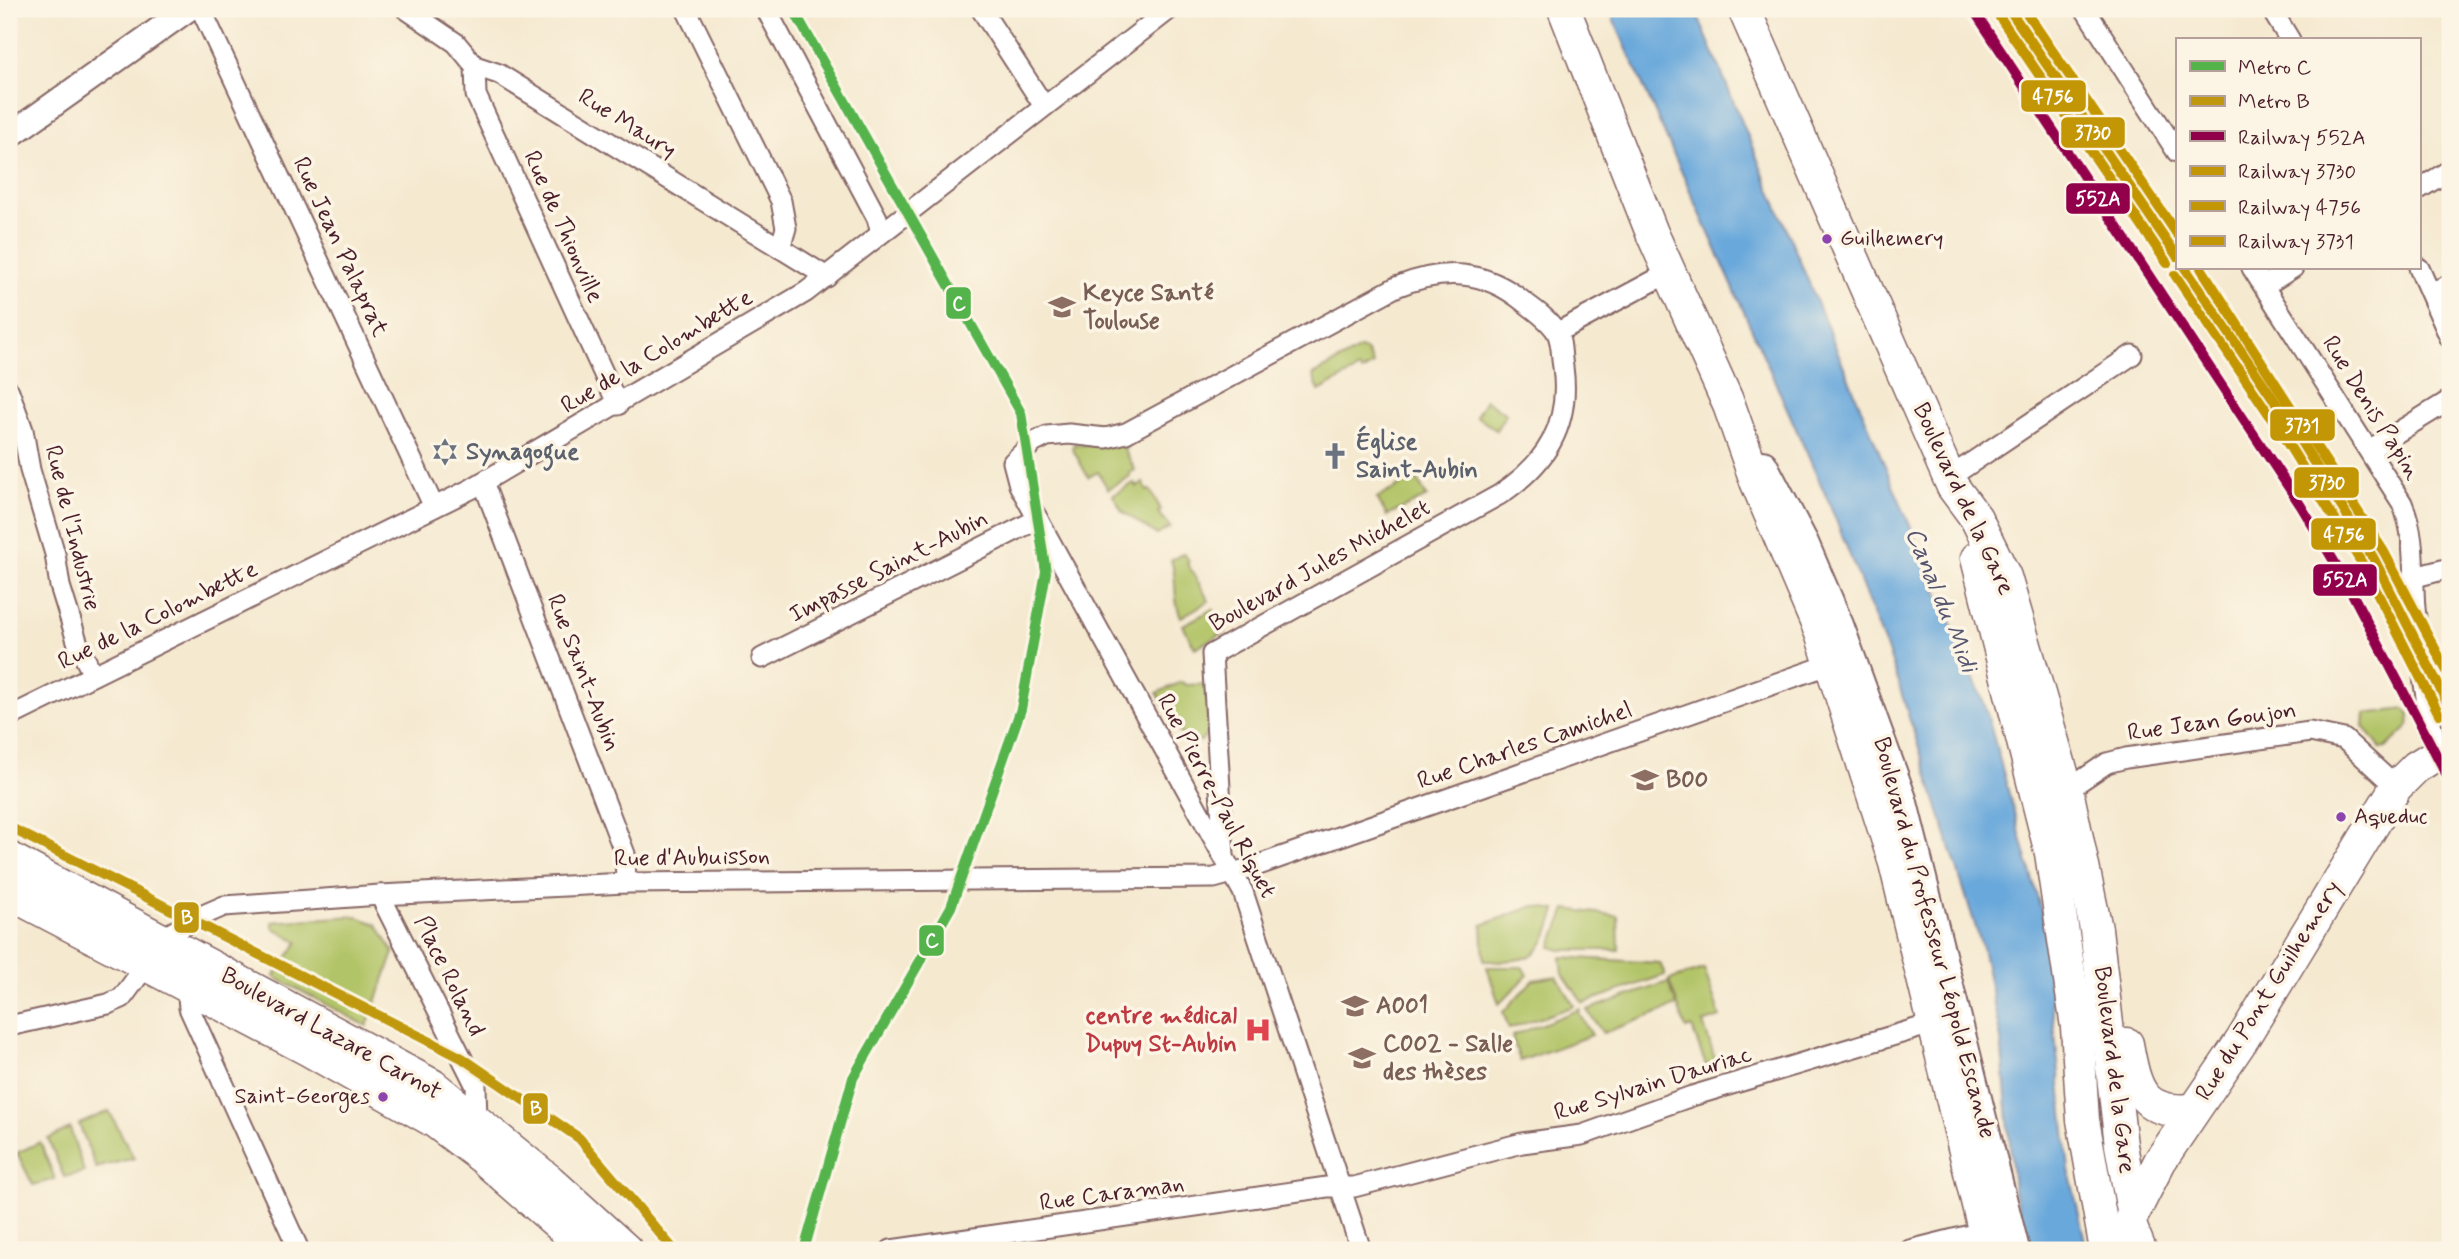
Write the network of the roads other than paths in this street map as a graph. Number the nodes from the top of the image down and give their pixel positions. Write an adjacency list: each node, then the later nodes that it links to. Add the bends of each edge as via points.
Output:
1 (188, 9): 15 (street)
2 (201, 9): 39 (street, Rue Jean Palaprat)
3 (406, 9): 13 (street, Rue Maury, via 456,43)
4 (686, 9): 20 (street, via 781,201 786,228)
5 (766, 9): 19 (street)
6 (981, 9): 14 (street)
7 (1170, 9): 14 (street, Rue de la Colombette)
8 (1564, 9): 25 (main road, Boulevard du Professeur Léopold Escande)
9 (1744, 9): 38 (main road, Boulevard de la Gare)
10 (2085, 9): 16 (street)
11 (2271, 9): 12 (street)
12 (2289, 38)
13 (475, 66): 20 (street, Rue Maury, via 499,74); 34 (street, Rue de Thionville, via 476,95)
14 (1045, 107): 19 (street, Rue de la Colombette)
15 (9, 136)
16 (2176, 150)
17 (2450, 170): 18 (street)
18 (2420, 188)
19 (881, 233): 24 (street, Rue de la Colombette)
20 (780, 248): 24 (street, Rue Maury)
21 (2253, 270): 27 (street, Rue Denis Papin)
22 (2290, 270): 27 (street)
23 (2420, 270): 28 (street)
24 (827, 277): 34 (street, Rue de la Colombette)
25 (1676, 285): 29 (street); 35 (main road, Boulevard du Professeur Léopold Escande)
26 (2450, 285): 28 (street)
27 (2264, 286): 36 (street, Rue Denis Papin)
28 (2430, 292): 30 (street)
29 (1558, 332): 40 (street, Rue Pierre-Paul Riquet, via 1511,291 1487,278 1466,272 1421,276 1126,433 1106,438 1048,436 1033,443 1013,463); 50 (street, Boulevard Jules Michelet, via 1566,387 1564,407 1560,428 1538,465 1499,495 1212,654)
30 (2450, 338)
31 (2132, 355): 38 (street)
32 (9, 391): 45 (street, Rue de l'Industrie, via 23,430 60,586)
33 (2450, 400): 36 (street)
34 (618, 405): 37 (street, Rue de la Colombette)
35 (1729, 405): 44 (main road, Boulevard du Professeur Léopold Escande); 73 (main road, Boulevard du Professeur Léopold Escande, via 1804,543 1876,721 1902,799)
36 (2369, 450): 42 (street, Rue Denis Papin, via 2412,526)
37 (482, 482): 39 (street, Rue de la Colombette); 53 (street, Rue Saint-Aubin, via 625,854)
38 (1952, 482): 49 (main road, Boulevard de la Gare, via 2005,577); 64 (main road, via 1982,575 2051,853 2077,1027 2082,1120)
39 (434, 507): 45 (street, Rue de la Colombette)
40 (1038, 519): 43 (street, Impasse Saint-Aubin); 50 (street, Rue Pierre-Paul Riquet)
41 (2450, 568): 42 (street)
42 (2415, 577): 47 (street, Rue Denis Papin, via 2426,709)
43 (762, 658)
44 (1831, 664): 52 (street, Rue Charles Camichel); 59 (main road, Boulevard du Professeur Léopold Escande, via 1895,863)
45 (93, 675): 46 (street, Rue de la Colombette)
46 (9, 717)
47 (2445, 749): 48 (main road, Rue du Pont Guilhemery)
48 (2396, 787): 49 (street, Rue Jean Goujon, via 2344,739 2310,732 2126,758 2107,764); 61 (main road, Rue du Pont Guilhemery, via 2242,1040)
49 (2067, 790): 56 (main road, Boulevard de la Gare)
50 (1224, 855): 52 (street, Rue Pierre-Paul Riquet)
51 (9, 858): 57 (main road, Boulevard Lazare Carnot)
52 (1233, 873): 53 (street, Rue d'Aubuisson, via 1190,880); 63 (street, Rue Pierre-Paul Riquet, via 1244,892)
53 (626, 883): 55 (street, Rue d'Aubuisson)
54 (9, 893): 57 (main road, Boulevard Lazare Carnot)
55 (380, 895): 57 (street, Rue d'Aubuisson, via 224,906 201,915); 62 (street, Place Roland, via 475,1086)
56 (2096, 929): 61 (main road, Boulevard de la Gare, via 2108,939 2139,1093 2155,1107); 64 (main road, Boulevard de la Gare, via 2121,1145)
57 (153, 952): 58 (main road, Boulevard Lazare Carnot); 60 (street, via 122,998)
58 (198, 976): 62 (main road, Boulevard Lazare Carnot, via 432,1085); 67 (street, via 188,997 189,1008); 68 (main road, Boulevard Lazare Carnot, via 434,1121)
59 (1935, 1023): 63 (street, Rue Sylvain Dauriac, via 1692,1096 1582,1135 1522,1143); 65 (main road, Boulevard du Professeur Léopold Escande)
60 (9, 1026)
61 (2193, 1110): 64 (main road, Rue du Pont Guilhemery)
62 (477, 1120): 69 (main road, Boulevard Lazare Carnot)
63 (1341, 1187): 66 (street, Rue Caraman); 71 (street, Rue Pierre-Paul Riquet)
64 (2120, 1234)
65 (1987, 1241): 72 (street)
66 (955, 1246): 70 (street, Rue Caraman)
67 (299, 1250)
68 (587, 1250)
69 (626, 1250)
70 (891, 1250)
71 (1361, 1250)
72 (1910, 1250)
73 (2015, 1250)

